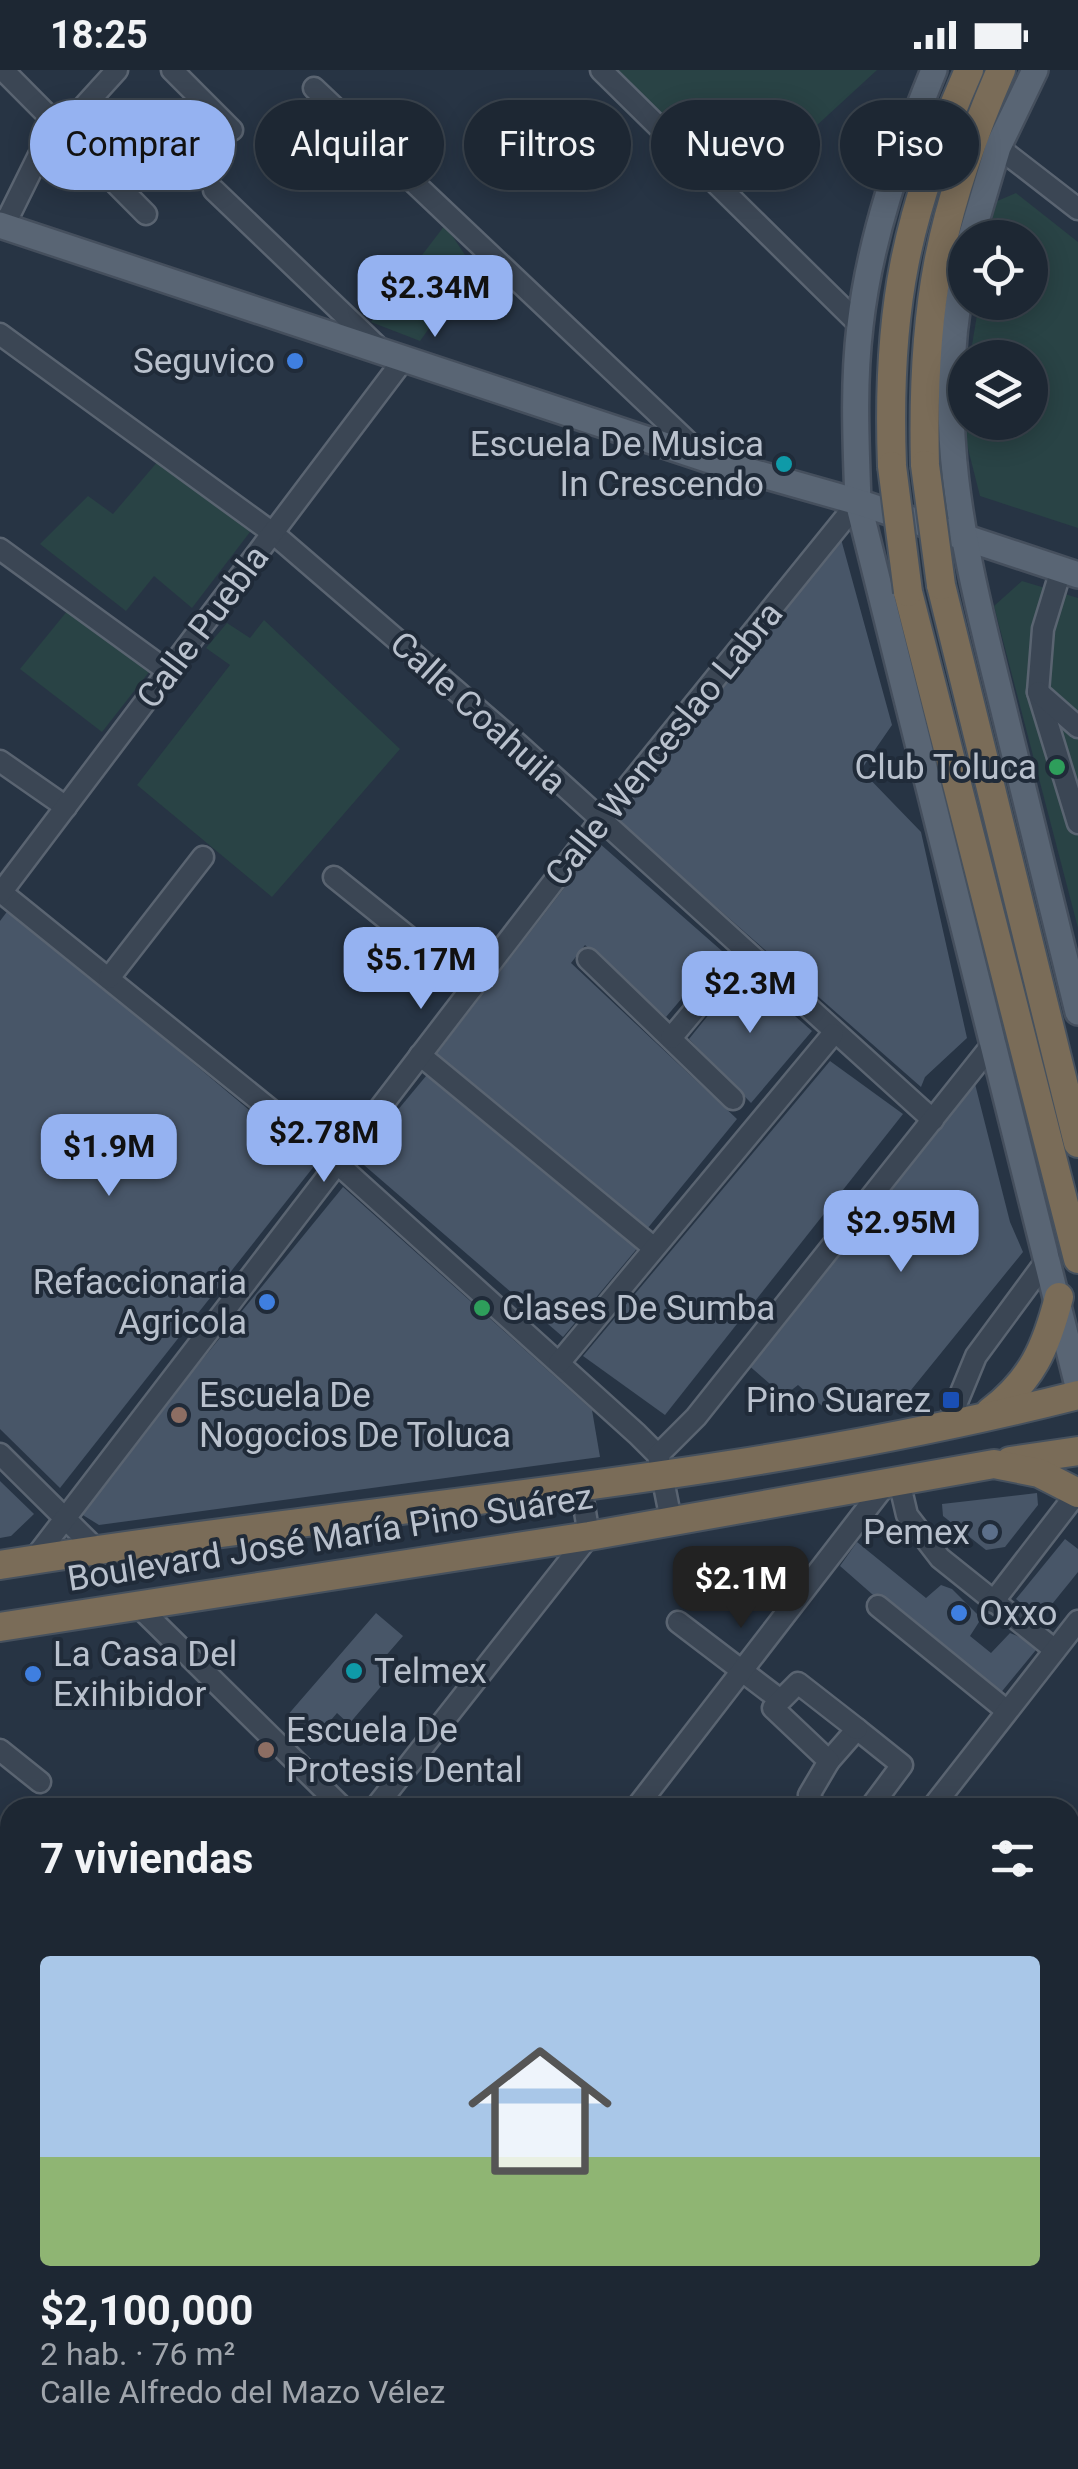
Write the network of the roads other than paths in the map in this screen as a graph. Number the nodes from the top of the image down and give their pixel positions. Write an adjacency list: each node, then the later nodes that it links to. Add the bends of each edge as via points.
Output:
1 (3, 70): 10 (street)
2 (117, 70): 11 (street)
3 (172, 70): 12 (street)
4 (601, 70): 22 (street)
5 (934, 70): 22 (main road, via 878,228)
6 (968, 70): 57 (highway, bridge, via 908,232 889,380 892,466 908,592)
7 (1001, 70): 54 (highway, bridge, via 971,139 927,311 925,465 941,585)
8 (1034, 70): 13 (main road)
9 (314, 88): 25 (street)
10 (33, 100)
11 (87, 100)
12 (202, 100)
13 (998, 147): 17 (street); 19 (main road)
14 (30, 173): 20 (street)
15 (122, 190): 18 (street)
16 (214, 190): 24 (street)
17 (1078, 209)
18 (146, 214)
19 (976, 220)
20 (2, 225): 24 (main road)
21 (955, 320): 28 (main road, via 948,415)
22 (860, 325): 26 (main road)
23 (0, 334): 27 (street, Calle Coahuila)
24 (394, 355): 25 (main road); 27 (street, Calle Puebla)
25 (706, 459): 26 (main road)
26 (858, 502): 28 (main road); 38 (street, Calle Wenceslao Labra); 50 (main road)
27 (274, 534): 31 (street, Calle Puebla); 38 (street, Calle Coahuila)
28 (961, 536): 30 (main road); 46 (main road)
29 (0, 549): 31 (street)
30 (1070, 573): 32 (street, via 1043,629)
31 (170, 672): 37 (street, Calle Puebla)
32 (1038, 692): 33 (street); 34 (street)
33 (1078, 727)
34 (1055, 760): 36 (street); 39 (street)
35 (0, 762): 37 (street)
36 (1078, 782)
37 (66, 807): 42 (street, Calle Puebla)
38 (600, 821): 43 (street, Calle Coahuila); 47 (street, Calle Wenceslao Labra)
39 (1078, 823)
40 (203, 856): 45 (street)
41 (334, 877): 47 (street)
42 (1, 893): 45 (street)
43 (743, 952): 48 (street, Calle Coahuila); 49 (street)
44 (588, 960): 49 (street)
45 (109, 978): 55 (street)
46 (1074, 983)
47 (472, 988): 51 (street, Calle Wenceslao Labra)
48 (833, 1034): 53 (street, Calle Coahuila); 56 (street)
49 (671, 1038): 52 (street)
50 (995, 1041): 53 (street); 57 (main road)
51 (420, 1055): 55 (street, Calle Wenceslao Labra); 56 (street)
52 (733, 1099)
53 (933, 1120): 67 (street)
54 (1078, 1143)
55 (339, 1165): 59 (street); 71 (street, Calle Wenceslao Labra)
56 (654, 1248): 59 (street)
57 (1068, 1257): 58 (main road); 63 (street, via 976,1356)
58 (1067, 1320): 60 (main road); 62 (highway, via 1014,1394)
59 (559, 1362): 67 (street)
60 (1078, 1386)
61 (1078, 1395): 62 (highway, Boulevard José María Pino Suárez)
62 (978, 1420): 63 (highway, Boulevard José María Pino Suárez)
63 (948, 1424): 67 (highway, Boulevard José María Pino Suárez)
64 (1078, 1450): 66 (highway)
65 (0, 1454): 71 (street)
66 (994, 1464): 68 (highway, Boulevard José María Pino Suárez); 70 (highway, via 1038,1473)
67 (660, 1465): 69 (highway, Boulevard José María Pino Suárez); 72 (street)
68 (892, 1482): 72 (highway, Boulevard José María Pino Suárez); 77 (street, via 918,1534); 84 (street)
69 (581, 1487): 73 (street); 74 (highway, Boulevard José María Pino Suárez)
70 (1078, 1493): 77 (street)
71 (64, 1516): 74 (street); 75 (street, Calle Wenceslao Labra)
72 (672, 1520): 73 (highway, Boulevard José María Pino Suárez)
73 (589, 1536): 79 (highway, Boulevard José María Pino Suárez); 92 (street)
74 (96, 1549): 75 (highway, Boulevard José María Pino Suárez)
75 (34, 1559): 76 (highway, Boulevard José María Pino Suárez)
76 (0, 1565)
77 (993, 1602): 83 (street)
78 (878, 1606): 86 (street)
79 (139, 1608): 82 (highway, Boulevard José María Pino Suárez); 91 (street)
80 (1078, 1621): 83 (street)
81 (678, 1622): 84 (street)
82 (0, 1627)
83 (1055, 1650): 86 (street)
84 (742, 1670): 85 (street); 93 (street)
85 (779, 1700): 87 (street, via 798,1683); 89 (street, via 773,1712)
86 (1007, 1711): 96 (street)
87 (857, 1729): 89 (street); 95 (street, via 902,1765)
88 (0, 1750): 90 (street)
89 (829, 1762): 94 (street)
90 (40, 1782)
91 (334, 1798)
92 (383, 1798)
93 (644, 1798)
94 (811, 1798)
95 (877, 1798)
96 (940, 1798)

